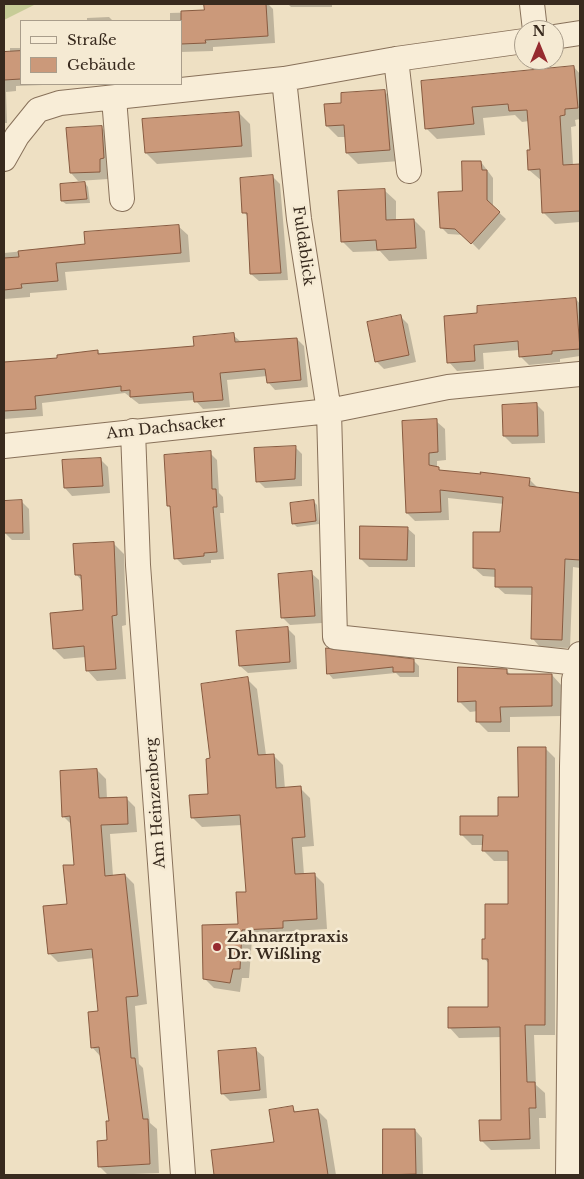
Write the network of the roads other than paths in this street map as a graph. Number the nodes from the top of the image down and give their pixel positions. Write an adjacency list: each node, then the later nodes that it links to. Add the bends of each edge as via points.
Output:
1 (532, 4): 2 (street)
2 (534, 20)
3 (580, 33): 4 (street)
4 (564, 35)
5 (514, 42): 6 (street)
6 (396, 59): 7 (street); 10 (street)
7 (284, 79): 8 (street); 13 (street, Fuldablick, via 299,220)
8 (114, 98): 9 (street, via 60,103 38,110); 11 (street)
9 (4, 159)
10 (409, 171)
11 (122, 199)
12 (580, 374): 13 (street, Am Dachsacker, via 448,387)
13 (329, 412): 14 (street, Am Dachsacker); 16 (street, via 335,637)
14 (133, 431): 15 (street, Am Dachsacker); 17 (street, Am Heinzenberg, via 138,565)
15 (4, 446)
16 (579, 659): 18 (street, via 574,680 572,766)
17 (183, 1175)
18 (568, 1175)

